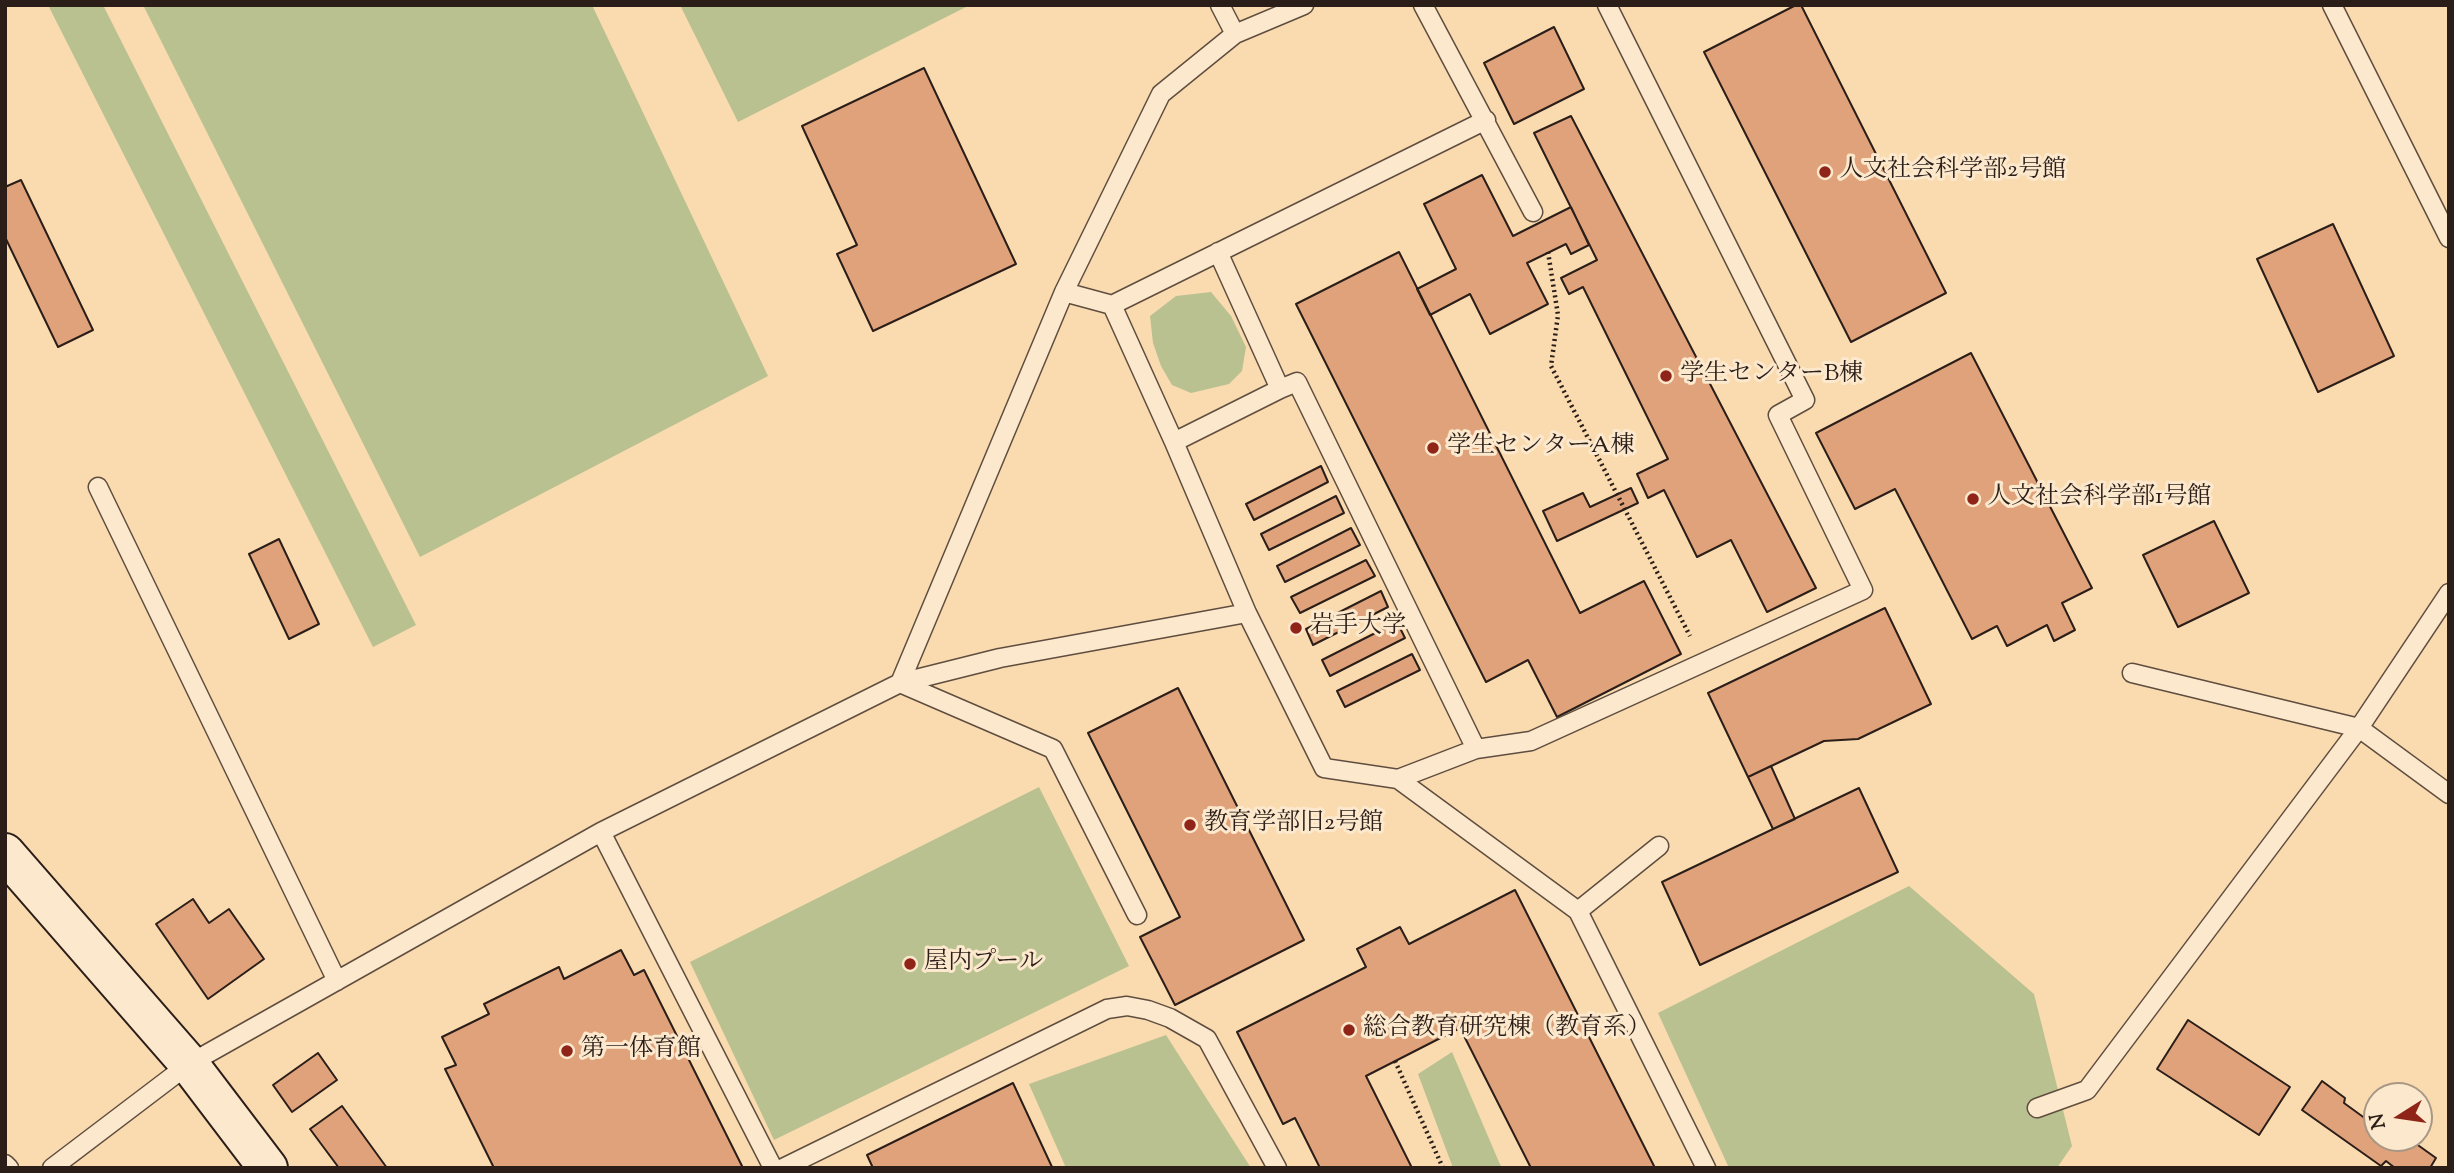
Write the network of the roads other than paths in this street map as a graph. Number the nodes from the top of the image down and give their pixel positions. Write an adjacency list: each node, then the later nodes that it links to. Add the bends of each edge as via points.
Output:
1 (1220, 5): 6 (lane)
2 (1304, 5): 6 (lane)
3 (1423, 5): 7 (lane)
4 (1607, 5): 21 (lane, via 1805,400 1778,415 1863,590 1531,741)
5 (2332, 5): 9 (lane)
6 (1235, 34): 11 (lane, via 1161,94)
7 (1486, 120): 8 (lane); 10 (lane)
8 (1533, 212)
9 (2449, 239)
10 (1218, 252): 12 (lane); 13 (lane)
11 (1064, 292): 12 (lane); 19 (lane)
12 (1112, 305): 14 (lane)
13 (1280, 389): 14 (lane); 21 (lane, via 1297,382)
14 (1174, 442): 17 (lane)
15 (98, 487): 29 (lane)
16 (2449, 593): 20 (lane)
17 (1247, 613): 19 (lane, via 1000,658); 22 (lane, via 1324,768)
18 (2132, 673): 20 (lane)
19 (900, 683): 24 (lane); 28 (lane, via 1054,748)
20 (2359, 728): 23 (lane); 31 (lane, via 2087,1090)
21 (1476, 749): 22 (lane)
22 (1398, 779): 27 (lane)
23 (2449, 794)
24 (601, 832): 29 (lane); 36 (lane)
25 (1659, 846): 27 (lane)
26 (5, 853): 30 (street)
27 (1578, 911): 39 (lane)
28 (1137, 915)
29 (337, 981): 30 (lane)
30 (189, 1064): 34 (lane); 35 (street)
31 (2037, 1108)
32 (5, 1164): 33 (lane)
33 (9, 1168)
34 (52, 1168)
35 (268, 1168)
36 (773, 1168)
37 (783, 1168): 38 (lane, via 1107,1009 1127,1006 1170,1018 1207,1039)
38 (1277, 1168)
39 (1706, 1168)

